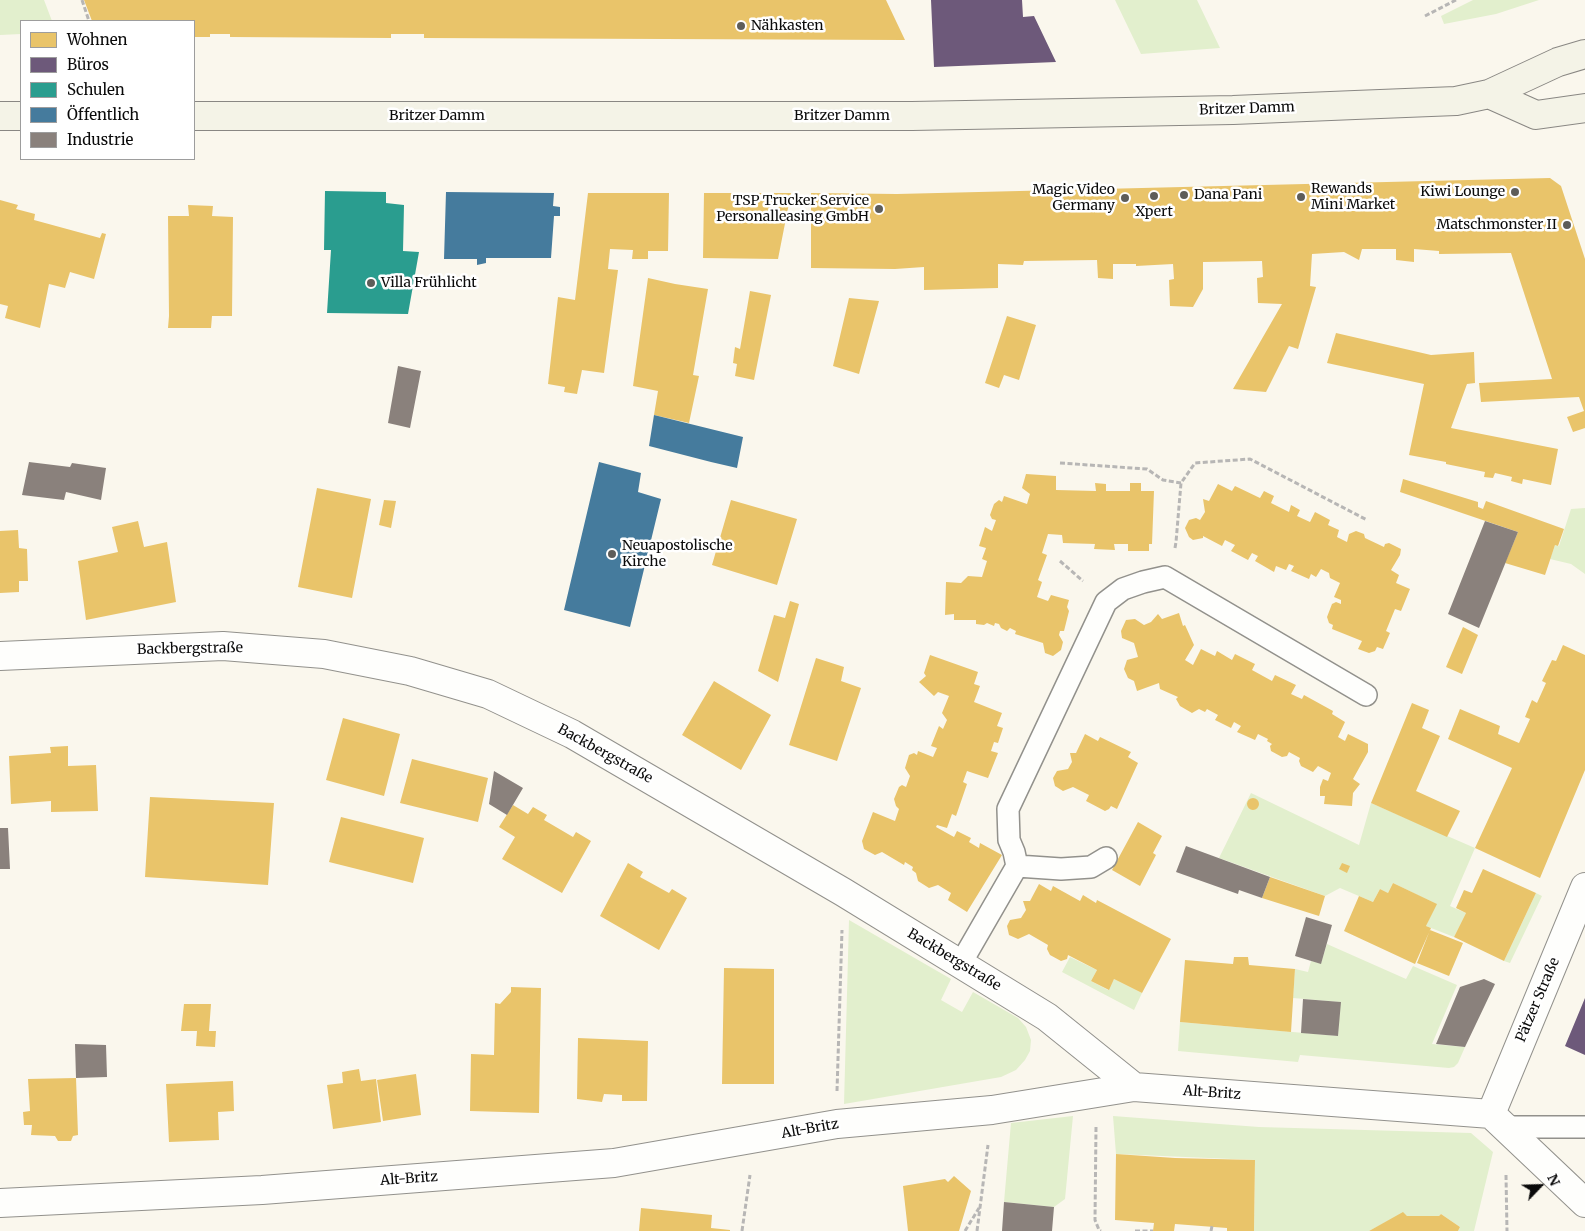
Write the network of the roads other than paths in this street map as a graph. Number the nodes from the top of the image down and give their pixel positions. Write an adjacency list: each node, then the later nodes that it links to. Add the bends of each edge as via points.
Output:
1 (1585, 54): 2 (main road, Britzer Damm, via 1558,62)
2 (1489, 94): 3 (main road, via 1536,115); 6 (main road, Britzer Damm, via 1456,101 1336,106 922,116)
3 (1584, 114)
4 (0, 116): 5 (main road)
5 (20, 116)
6 (195, 116)
7 (0, 656): 12 (street, Backbergstraße, via 223,646 324,654 410,671 488,694 572,734)
8 (1366, 695): 10 (lane, via 1165,577 1123,589 1106,602 1008,809 1008,840)
9 (1106, 858): 10 (lane, via 1091,867 1071,869)
10 (1016, 866): 12 (lane)
11 (1585, 887): 14 (street, Pätzer Straße)
12 (961, 964): 13 (street, Backbergstraße, via 1047,1017)
13 (1134, 1087): 14 (street, Alt-Britz); 16 (street, Alt-Britz, via 992,1110 837,1124 614,1163 262,1190)
14 (1498, 1120): 15 (lane); 17 (street)
15 (1585, 1127)
16 (0, 1203)
17 (1585, 1203)

